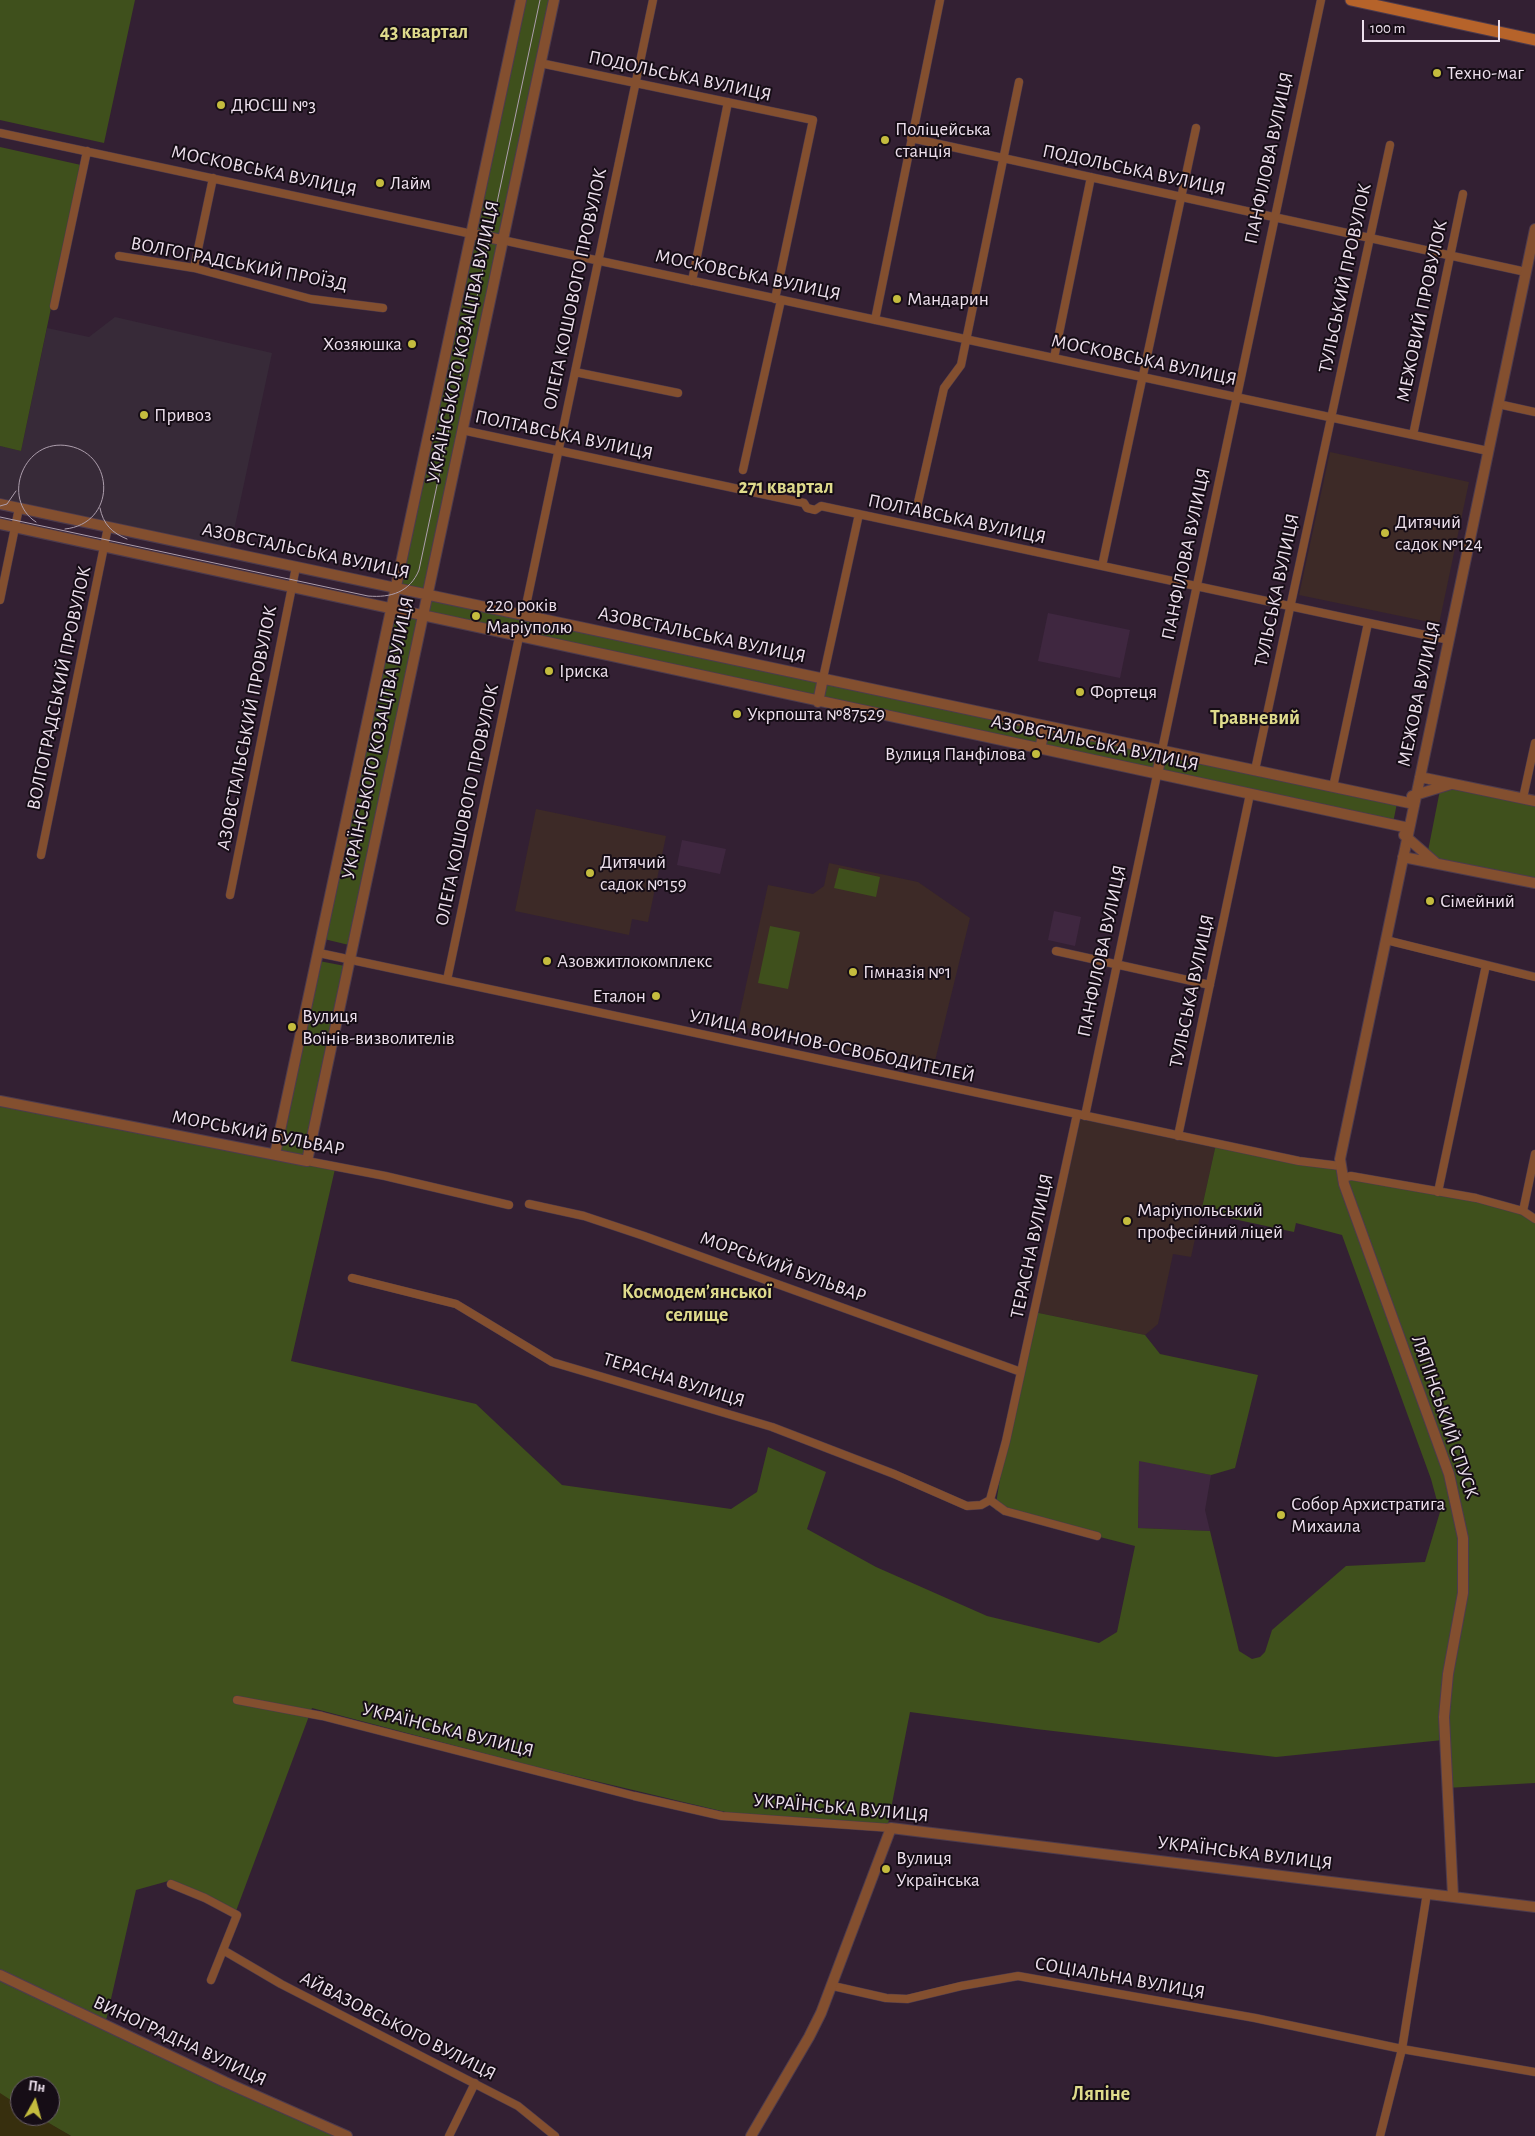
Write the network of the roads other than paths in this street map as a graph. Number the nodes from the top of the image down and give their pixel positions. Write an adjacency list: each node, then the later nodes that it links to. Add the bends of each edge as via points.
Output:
1 (521, 0): 24 (street, УКРАЇНСЬКОГО КОЗАЦТВА ВУЛИЦЯ)
2 (554, 0): 8 (street, УКРАЇНСЬКОГО КОЗАЦТВА ВУЛИЦЯ)
3 (653, 0): 10 (street, ОЛЕГА КОШОВОГО ПРОВУЛОК)
4 (940, 0): 14 (street)
5 (1320, 0): 22 (street, ПАНФІЛОВА ВУЛИЦЯ)
6 (1351, 0): 7 (main road)
7 (1535, 40)
8 (540, 63): 10 (street, ПОДОЛЬСЬКА ВУЛИЦЯ); 26 (street, УКРАЇНСЬКОГО КОЗАЦТВА ВУЛИЦЯ)
9 (1019, 82): 17 (street)
10 (635, 83): 11 (street, ПОДОЛЬСЬКА ВУЛИЦЯ); 29 (street, ОЛЕГА КОШОВОГО ПРОВУЛОК)
11 (728, 102): 32 (street); 33 (street, ПОДОЛЬСЬКА ВУЛИЦЯ, via 813,120)
12 (1196, 128): 21 (street)
13 (0, 133): 16 (street, МОСКОВСЬКА ВУЛИЦЯ)
14 (912, 138): 17 (street, ПОДОЛЬСЬКА ВУЛИЦЯ); 36 (street)
15 (1390, 145): 25 (street, ТУЛЬСЬКИЙ ПРОВУЛОК)
16 (87, 151): 19 (street, МОСКОВСЬКА ВУЛИЦЯ); 34 (street)
17 (1004, 158): 18 (street, ПОДОЛЬСЬКА ВУЛИЦЯ); 37 (street)
18 (1091, 177): 21 (street, ПОДОЛЬСЬКА ВУЛИЦЯ); 38 (street)
19 (213, 178): 24 (street, МОСКОВСЬКА ВУЛИЦЯ); 30 (street)
20 (1463, 194): 27 (street, МЕЖОВИЙ ПРОВУЛОК)
21 (1181, 197): 22 (street, ПОДОЛЬСЬКА ВУЛИЦЯ); 40 (street)
22 (1275, 217): 25 (street, ПОДОЛЬСЬКА ВУЛИЦЯ); 42 (street, ПАНФІЛОВА ВУЛИЦЯ)
23 (1535, 229): 31 (street, МЕЖОВА ВУЛИЦЯ)
24 (472, 234): 26 (street, МОСКОВСЬКА ВУЛИЦЯ); 63 (street, УКРАЇНСЬКОГО КОЗАЦТВА ВУЛИЦЯ)
25 (1370, 238): 27 (street, ПОДОЛЬСЬКА ВУЛИЦЯ); 45 (street, ТУЛЬСЬКИЙ ПРОВУЛОК)
26 (502, 240): 29 (street, МОСКОВСЬКА ВУЛИЦЯ); 46 (street, УКРАЇНСЬКОГО КОЗАЦТВА ВУЛИЦЯ)
27 (1450, 255): 31 (street, ПОДОЛЬСЬКА ВУЛИЦЯ); 47 (street, МЕЖОВИЙ ПРОВУЛОК)
28 (119, 256): 30 (street, ВОЛГОГРАДСЬКИЙ ПРОЇЗД)
29 (598, 261): 32 (street, МОСКОВСЬКА ВУЛИЦЯ); 39 (street, ОЛЕГА КОШОВОГО ПРОВУЛОК)
30 (194, 268): 35 (street, ВОЛГОГРАДСЬКИЙ ПРОЇЗД, via 311,299)
31 (1526, 272): 43 (street, МЕЖОВА ВУЛИЦЯ)
32 (692, 281): 33 (street, МОСКОВСЬКА ВУЛИЦЯ)
33 (778, 299): 36 (street, МОСКОВСЬКА ВУЛИЦЯ); 50 (street)
34 (54, 306)
35 (383, 308)
36 (874, 320): 37 (street, МОСКОВСЬКА ВУЛИЦЯ)
37 (966, 340): 38 (street, МОСКОВСЬКА ВУЛИЦЯ); 52 (street, via 961,365 944,388)
38 (1054, 358): 40 (street, МОСКОВСЬКА ВУЛИЦЯ)
39 (575, 372): 41 (street); 48 (street, ОЛЕГА КОШОВОГО ПРОВУЛОК)
40 (1142, 377): 42 (street, МОСКОВСЬКА ВУЛИЦЯ); 59 (street)
41 (678, 393)
42 (1237, 398): 45 (street, МОСКОВСЬКА ВУЛИЦЯ); 62 (street, ПАНФІЛОВА ВУЛИЦЯ)
43 (1498, 404): 44 (street); 49 (street, МЕЖОВА ВУЛИЦЯ)
44 (1535, 412)
45 (1331, 418): 47 (street, МОСКОВСЬКА ВУЛИЦЯ); 66 (street, ТУЛЬСЬКА ВУЛИЦЯ)
46 (462, 430): 48 (street, ПОЛТАВСЬКА ВУЛИЦЯ); 64 (street, УКРАЇНСЬКОГО КОЗАЦТВА ВУЛИЦЯ)
47 (1413, 435): 49 (street, МОСКОВСЬКА ВУЛИЦЯ)
48 (558, 450): 54 (street, ПОЛТАВСЬКА ВУЛИЦЯ, via 804,503 807,508 815,510 821,506); 68 (street, ОЛЕГА КОШОВОГО ПРОВУЛОК)
49 (1488, 451): 72 (street, МЕЖОВА ВУЛИЦЯ)
50 (742, 470)
51 (0, 504): 53 (street, АЗОВСТАЛЬСЬКА ВУЛИЦЯ)
52 (917, 507)
53 (19, 508): 56 (street, АЗОВСТАЛЬСЬКА ВУЛИЦЯ); 57 (street)
54 (858, 514): 59 (street, ПОЛТАВСЬКА ВУЛИЦЯ); 73 (street)
55 (0, 524): 57 (street, АЗОВСТАЛЬСЬКА ВУЛИЦЯ)
56 (108, 527): 58 (street, ВОЛГОГРАДСЬКИЙ ПРОВУЛОК); 60 (street, АЗОВСТАЛЬСЬКА ВУЛИЦЯ)
57 (15, 528): 58 (street, АЗОВСТАЛЬСЬКА ВУЛИЦЯ); 65 (street)
58 (104, 546): 61 (street, АЗОВСТАЛЬСЬКА ВУЛИЦЯ); 89 (street, ВОЛГОГРАДСЬКИЙ ПРОВУЛОК)
59 (1102, 566): 62 (street, ПОЛТАВСЬКА ВУЛИЦЯ)
60 (296, 567): 61 (street, АЗОВСТАЛЬСЬКИЙ ПРОВУЛОК); 63 (street, АЗОВСТАЛЬСЬКА ВУЛИЦЯ)
61 (292, 587): 67 (street, АЗОВСТАЛЬСЬКА ВУЛИЦЯ); 93 (street, АЗОВСТАЛЬСЬКИЙ ПРОВУЛОК)
62 (1197, 587): 66 (street, ПОЛТАВСЬКА ВУЛИЦЯ); 78 (street, ПАНФІЛОВА ВУЛИЦЯ)
63 (396, 588): 64 (street, АЗОВСТАЛЬСЬКА ВУЛИЦЯ); 67 (street, УКРАЇНСЬКОГО КОЗАЦТВА ВУЛИЦЯ)
64 (427, 593): 68 (street, АЗОВСТАЛЬСЬКА ВУЛИЦЯ); 69 (street, УКРАЇНСЬКОГО КОЗАЦТВА ВУЛИЦЯ)
65 (0, 600)
66 (1290, 607): 70 (street, ПОЛТАВСЬКА ВУЛИЦЯ); 79 (street, ТУЛЬСЬКА ВУЛИЦЯ)
67 (392, 608): 69 (street, АЗОВСТАЛЬСЬКА ВУЛИЦЯ); 96 (street, УКРАЇНСЬКОГО КОЗАЦТВА ВУЛИЦЯ)
68 (524, 615): 73 (street, АЗОВСТАЛЬСЬКА ВУЛИЦЯ)
69 (422, 616): 71 (street, АЗОВСТАЛЬСЬКА ВУЛИЦЯ); 97 (street, УКРАЇНСЬКОГО КОЗАЦТВА ВУЛИЦЯ)
70 (1368, 623): 72 (street, ПОЛТАВСЬКА ВУЛИЦЯ); 83 (street)
71 (519, 637): 74 (street, АЗОВСТАЛЬСЬКА ВУЛИЦЯ); 101 (street, ОЛЕГА КОШОВОГО ПРОВУЛОК)
72 (1449, 640): 81 (street, МЕЖОВА ВУЛИЦЯ)
73 (823, 678): 74 (street); 75 (street, АЗОВСТАЛЬСЬКА ВУЛИЦЯ)
74 (818, 702): 77 (street, АЗОВСТАЛЬСЬКА ВУЛИЦЯ)
75 (1045, 726): 77 (street); 78 (street, АЗОВСТАЛЬСЬКА ВУЛИЦЯ)
76 (1535, 743): 85 (street)
77 (1040, 749): 80 (street, АЗОВСТАЛЬСЬКА ВУЛИЦЯ)
78 (1162, 750): 79 (street, АЗОВСТАЛЬСЬКА ВУЛИЦЯ); 80 (street, ПАНФІЛОВА ВУЛИЦЯ)
79 (1255, 770): 83 (street, АЗОВСТАЛЬСЬКА ВУЛИЦЯ)
80 (1157, 775): 84 (street, АЗОВСТАЛЬСЬКА ВУЛИЦЯ); 98 (street, ПАНФІЛОВА ВУЛИЦЯ)
81 (1420, 777): 82 (street); 86 (street, МЕЖОВА ВУЛИЦЯ)
82 (1452, 784): 85 (street); 86 (street)
83 (1333, 786): 86 (street, АЗОВСТАЛЬСЬКА ВУЛИЦЯ, via 1397,800)
84 (1250, 794): 88 (street, АЗОВСТАЛЬСЬКА ВУЛИЦЯ, via 1392,824); 102 (street, ТУЛЬСЬКА ВУЛИЦЯ)
85 (1524, 798): 87 (street)
86 (1415, 799): 88 (street, МЕЖОВА ВУЛИЦЯ)
87 (1535, 801)
88 (1408, 833): 90 (street, МЕЖОВА ВУЛИЦЯ); 91 (street, АЗОВСТАЛЬСЬКА ВУЛИЦЯ)
89 (41, 855)
90 (1403, 857): 91 (street); 94 (street, МЕЖОВА ВУЛИЦЯ)
91 (1437, 864): 92 (street)
92 (1535, 883)
93 (230, 895)
94 (1386, 940): 99 (street); 109 (street, МЕЖОВА ВУЛИЦЯ)
95 (1056, 952): 98 (street)
96 (318, 953): 97 (street, УЛИЦА ВОИНОВ-ОСВОБОДИТЕЛЕЙ); 106 (street, УКРАЇНСЬКОГО КОЗАЦТВА ВУЛИЦЯ)
97 (349, 960): 101 (street, УЛИЦА ВОИНОВ-ОСВОБОДИТЕЛЕЙ); 108 (street, УКРАЇНСЬКОГО КОЗАЦТВА ВУЛИЦЯ)
98 (1117, 965): 102 (street); 104 (street, ПАНФІЛОВА ВУЛИЦЯ)
99 (1486, 965): 100 (street); 111 (street)
100 (1535, 977)
101 (447, 980): 104 (street, УЛИЦА ВОИНОВ-ОСВОБОДИТЕЛЕЙ)
102 (1210, 985): 105 (street, ТУЛЬСЬКА ВУЛИЦЯ)
103 (0, 1101): 106 (street, МОРСЬКИЙ БУЛЬВАР)
104 (1081, 1115): 105 (street, УЛИЦА ВОИНОВ-ОСВОБОДИТЕЛЕЙ); 117 (street, ТЕРАСНА ВУЛИЦЯ)
105 (1178, 1136): 109 (street, УЛИЦА ВОИНОВ-ОСВОБОДИТЕЛЕЙ, via 1299,1161)
106 (275, 1154): 108 (street, МОРСЬКИЙ БУЛЬВАР)
107 (1535, 1154): 114 (street)
108 (307, 1160): 112 (street, МОРСЬКИЙ БУЛЬВАР)
109 (1340, 1166): 110 (street, ЛЯПІНСЬКИЙ СПУСК)
110 (1342, 1178): 111 (street, via 1351,1176); 124 (street, ЛЯПІНСЬКИЙ СПУСК, via 1449,1474 1463,1538 1464,1593 1448,1674 1444,1717)
111 (1438, 1192): 114 (street)
112 (509, 1204)
113 (530, 1204): 117 (street, МОРСЬКИЙ БУЛЬВАР, via 584,1216 644,1236)
114 (1523, 1211): 115 (street)
115 (1535, 1218)
116 (352, 1278): 118 (street, ТЕРАСНА ВУЛИЦЯ, via 460,1306 552,1362 772,1427 959,1503 975,1506)
117 (1022, 1372): 118 (street, ТЕРАСНА ВУЛИЦЯ)
118 (990, 1500): 119 (street, via 1005,1511)
119 (1097, 1536)
120 (237, 1700): 121 (street, УКРАЇНСЬКА ВУЛИЦЯ, via 322,1716 722,1816)
121 (891, 1828): 123 (street, УКРАЇНСЬКА ВУЛИЦЯ); 129 (street)
122 (171, 1884): 126 (street, via 237,1915)
123 (1427, 1893): 124 (street, УКРАЇНСЬКА ВУЛИЦЯ); 130 (street)
124 (1453, 1896): 125 (street, УКРАЇНСЬКА ВУЛИЦЯ)
125 (1535, 1907)
126 (223, 1950): 128 (street); 132 (street, АЙВАЗОВСЬКОГО ВУЛИЦЯ, via 281,1984)
127 (0, 1975): 133 (street, ВИНОГРАДНА ВУЛИЦЯ)
128 (211, 1980)
129 (833, 1986): 130 (street, СОЦІАЛЬНА ВУЛИЦЯ, via 886,1998 907,1999 1018,1976 1255,2018); 136 (street, via 809,2037)
130 (1402, 2049): 131 (street, СОЦІАЛЬНА ВУЛИЦЯ); 137 (street)
131 (1535, 2072)
132 (475, 2083): 134 (street); 135 (street, АЙВАЗОВСЬКОГО ВУЛИЦЯ, via 518,2106)
133 (347, 2136)
134 (449, 2136)
135 (555, 2136)
136 (751, 2136)
137 (1380, 2136)

